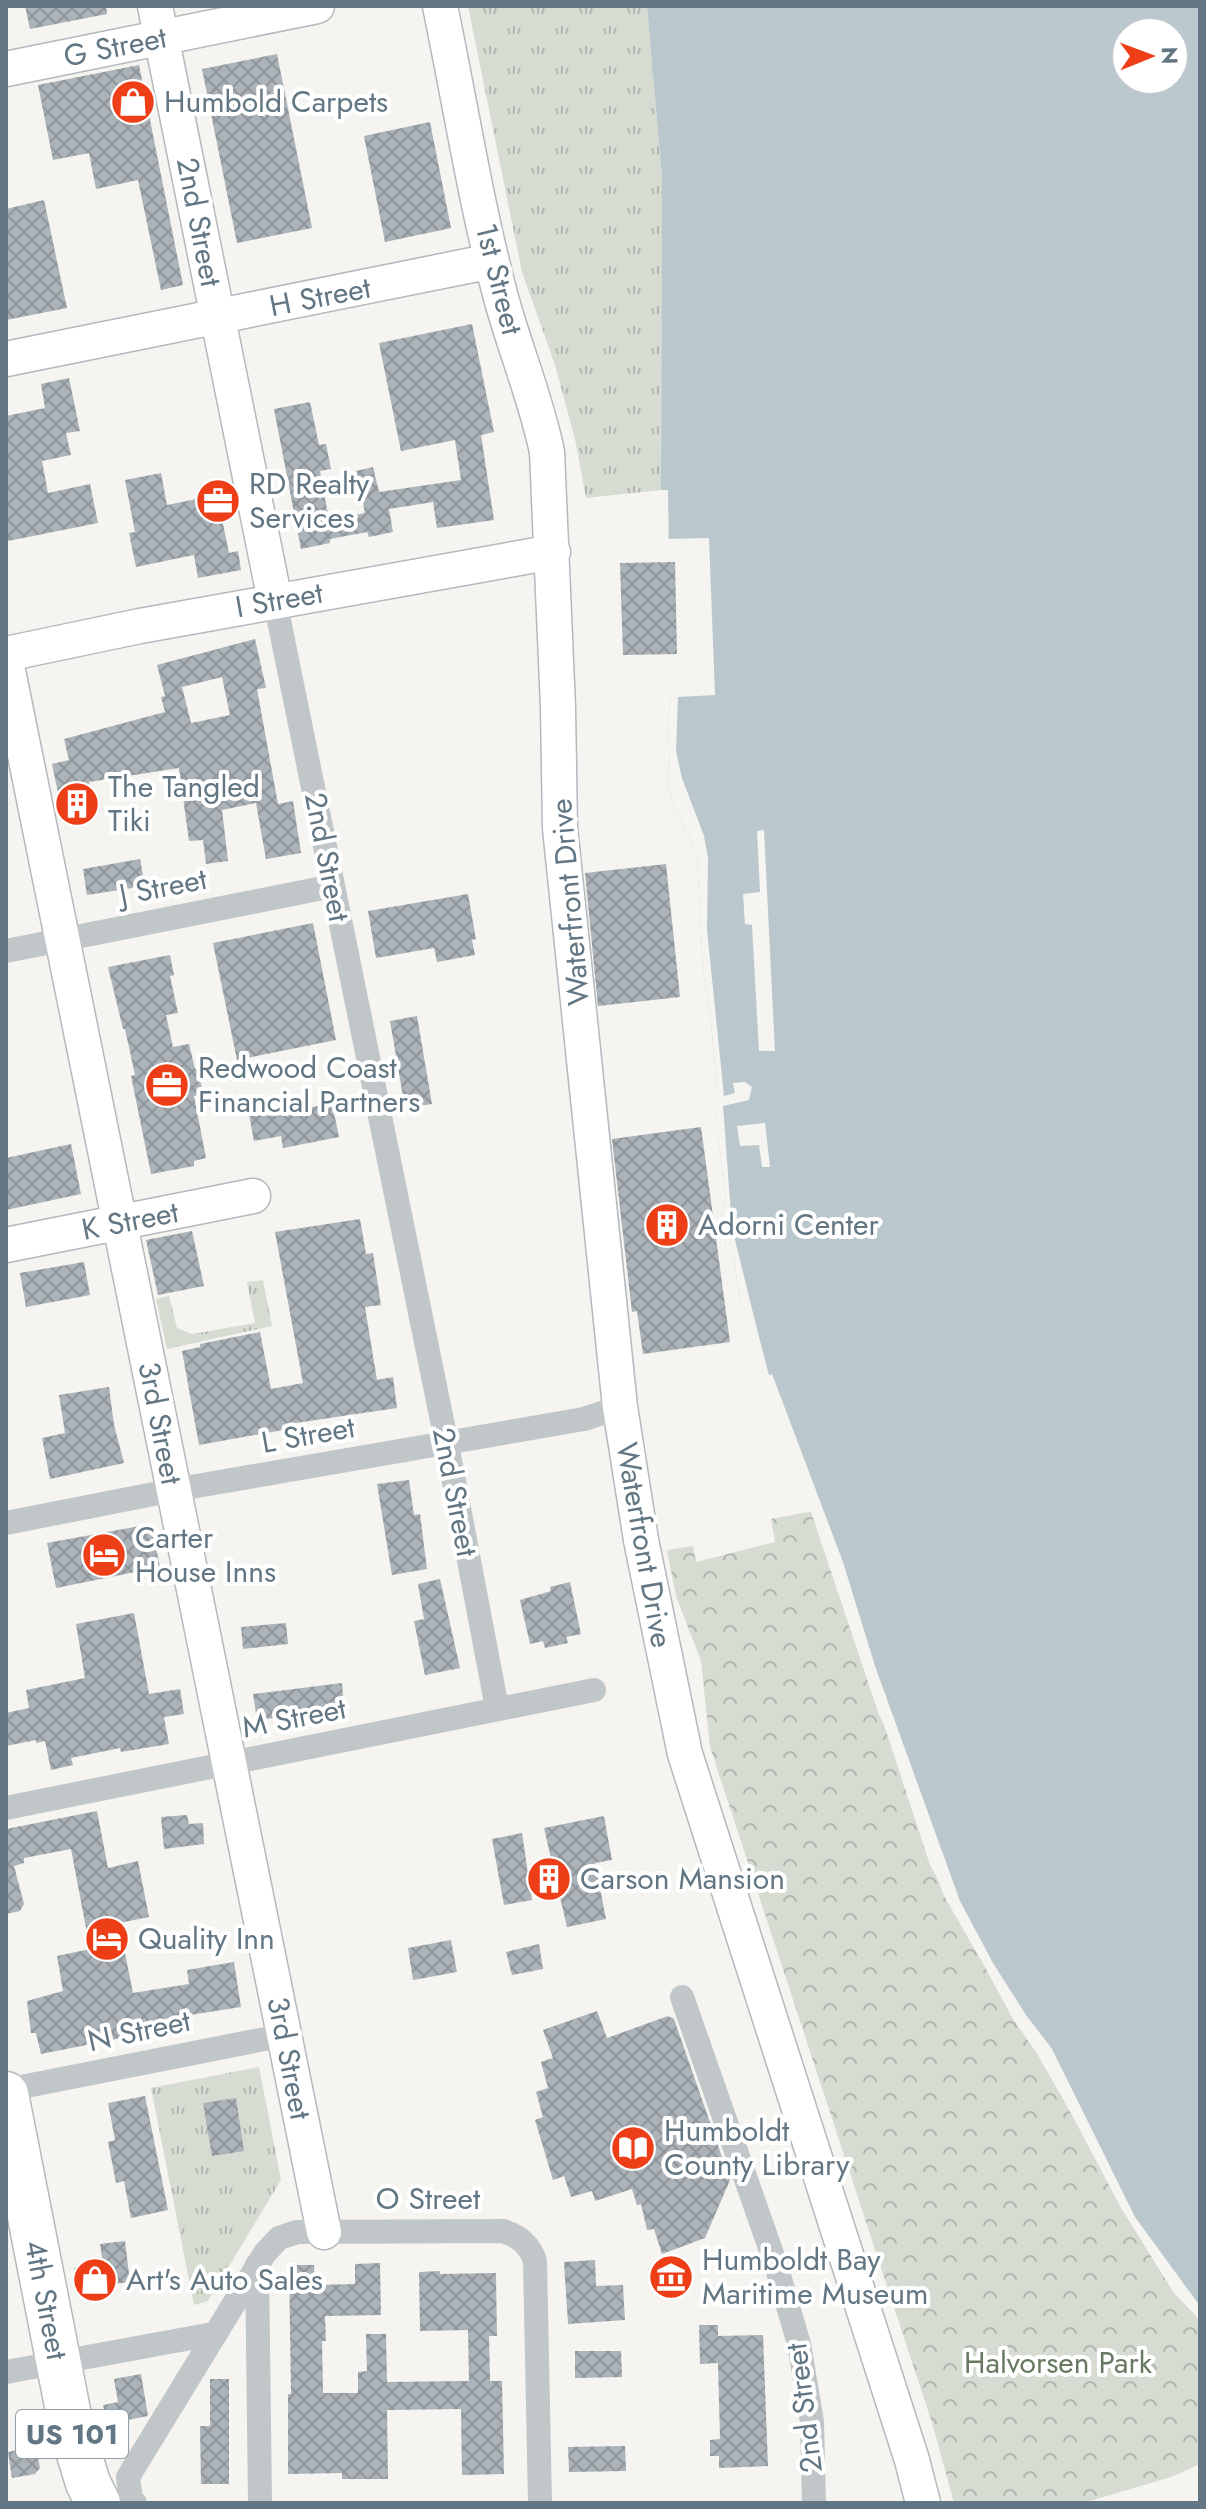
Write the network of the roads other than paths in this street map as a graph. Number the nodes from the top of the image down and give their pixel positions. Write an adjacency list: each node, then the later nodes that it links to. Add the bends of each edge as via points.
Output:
1 (317, 6): 3 (street, G Street)
2 (440, 6): 5 (street, 1st Street)
3 (158, 22): 4 (street, G Street); 6 (street, 2nd Street)
4 (6, 69)
5 (492, 261): 6 (street, H Street); 8 (street, 1st Street, via 540,417)
6 (218, 317): 7 (street, H Street); 9 (street, 2nd Street)
7 (6, 359)
8 (553, 552): 9 (street, I Street); 18 (street, Waterfront Drive, via 560,828)
9 (275, 601): 10 (street, I Street); 12 (street, 2nd Street)
10 (6, 654)
11 (6, 661): 13 (street, 3rd Street)
12 (333, 886): 13 (street, J Street); 19 (street, 2nd Street)
13 (63, 940): 14 (street, J Street); 16 (street, 3rd Street)
14 (6, 951)
15 (253, 1196): 16 (street, K Street)
16 (120, 1223): 17 (street, K Street); 20 (street, 3rd Street)
17 (6, 1245)
18 (620, 1407): 19 (street, L Street); 38 (street, Waterfront Drive, via 685,1754)
19 (447, 1445): 20 (street, L Street); 23 (street, 2nd Street)
20 (174, 1490): 21 (street, L Street); 24 (street, 3rd Street)
21 (6, 1523)
22 (594, 1690): 23 (street, M Street)
23 (497, 1708): 24 (street, M Street)
24 (229, 1763): 25 (street, M Street); 27 (street, 3rd Street)
25 (6, 1808)
26 (682, 1997): 37 (street, 2nd Street, via 796,2332 811,2413)
27 (285, 2035): 28 (street, N Street); 29 (street, 3rd Street)
28 (6, 2092): 32 (highway, 4th Street / US 101)
29 (324, 2232): 30 (street, via 287,2234 272,2243); 36 (street, O Street, via 503,2231 528,2245 535,2261)
30 (257, 2265): 31 (street); 35 (street)
31 (213, 2334): 32 (street); 34 (street, via 128,2477)
32 (58, 2361): 33 (street); 34 (highway, 4th Street / US 101, via 88,2483)
33 (6, 2372)
34 (121, 2502)
35 (260, 2503)
36 (540, 2503)
37 (814, 2503)
38 (923, 2503)

